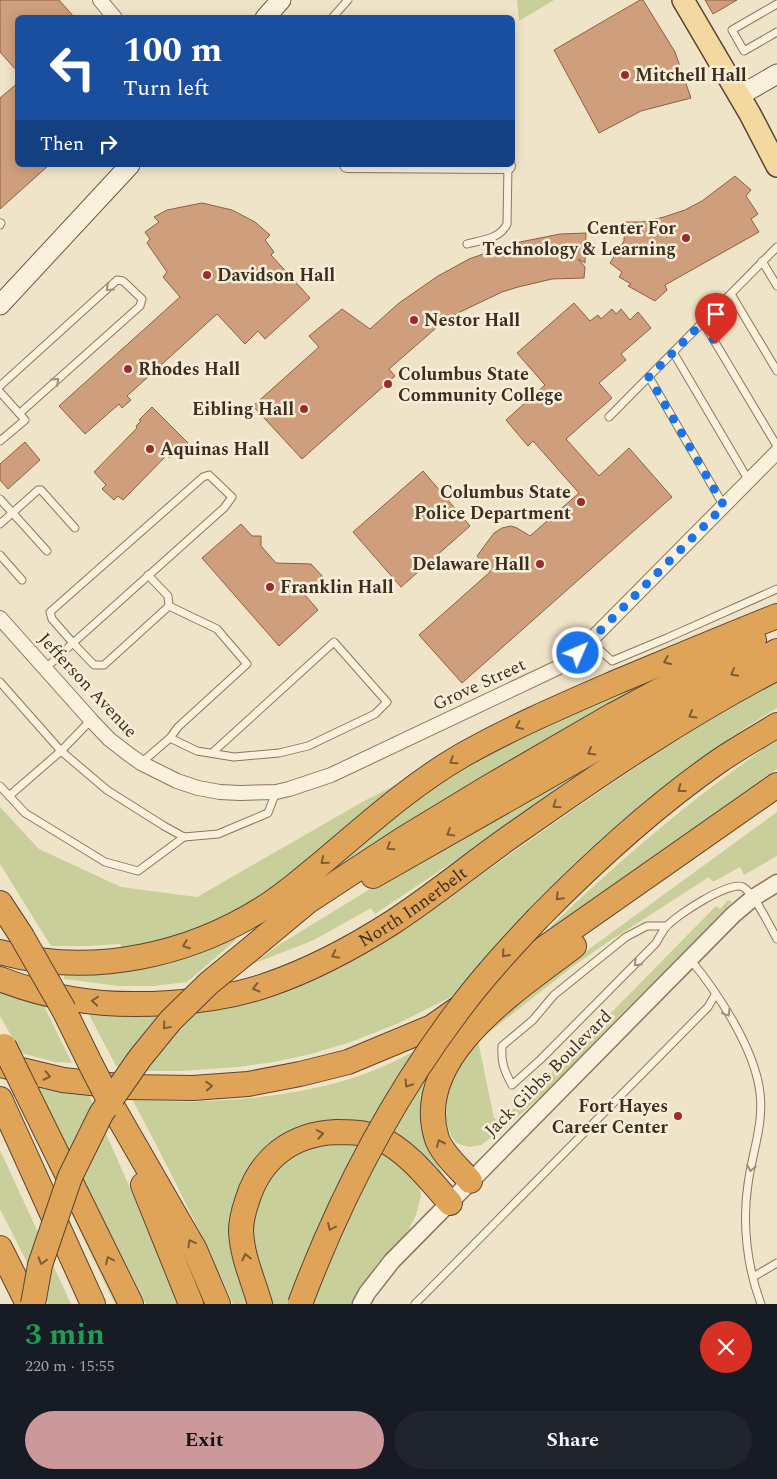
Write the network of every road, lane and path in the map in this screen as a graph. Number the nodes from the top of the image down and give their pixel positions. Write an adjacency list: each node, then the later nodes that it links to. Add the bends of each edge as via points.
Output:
1 (100, 0): 6 (street)
2 (281, 0): 7 (main road)
3 (348, 0): 8 (lane)
4 (683, 0): 11 (main road)
5 (777, 4): 9 (lane, via 732,30 744,51)
6 (112, 15)
7 (268, 15)
8 (335, 15)
9 (777, 32)
10 (777, 74): 11 (main road)
11 (739, 96): 12 (main road)
12 (777, 166)
13 (128, 167): 20 (main road)
14 (508, 167): 15 (lane, via 507,224 504,231)
15 (467, 244)
16 (777, 247): 17 (lane)
17 (762, 261): 18 (lane); 19 (lane)
18 (777, 286)
19 (731, 294): 21 (lane); 23 (lane)
20 (0, 305)
21 (703, 322): 22 (lane); 30 (lane)
22 (673, 352): 24 (lane); 32 (lane)
23 (777, 371)
24 (649, 377): 28 (lane); 34 (lane)
25 (0, 386): 27 (lane, one-way to 25, via 140,306 142,299 123,281 117,280)
26 (0, 392): 27 (lane)
27 (20, 413): 29 (lane, via 25,420)
28 (609, 418)
29 (0, 441)
30 (777, 446)
31 (777, 452): 32 (street, Grove Street)
32 (749, 481): 34 (street, Grove Street)
33 (0, 499): 35 (lane)
34 (724, 506): 47 (street, Grove Street)
35 (13, 513): 36 (lane); 37 (lane, via 41,490); 38 (lane)
36 (0, 524)
37 (75, 528)
38 (47, 552)
39 (0, 555): 41 (lane)
40 (148, 575): 43 (lane, via 168,596); 48 (lane); 48 (lane, via 232,497 209,475 50,612 52,619)
41 (22, 580)
42 (777, 589): 47 (lane, via 612,661)
43 (169, 606): 48 (lane, via 104,665 94,665); 55 (lane, via 217,630 247,664)
44 (777, 616): 72 (highway, one-way to 72, via 574,700 460,756 383,812 272,902 203,939 174,950 99,962 62,962)
45 (0, 618): 50 (street, Jefferson Avenue)
46 (777, 628): 71 (highway, one-way to 71, via 612,715 403,839 307,902)
47 (590, 641): 61 (street, Grove Street, via 557,668 331,775)
48 (73, 643): 50 (lane)
49 (777, 651): 71 (highway, one-way to 71, via 617,737)
50 (46, 668): 53 (street, Jefferson Avenue)
51 (777, 668): 74 (highway, North Innerbelt, one-way to 74, via 623,758 394,921 302,972 224,996 165,1003 72,999)
52 (0, 682): 56 (lane)
53 (91, 720): 56 (lane); 58 (street, Jefferson Avenue)
54 (777, 725): 91 (highway, one-way to 91, bridge, via 720,760 581,874 502,957 457,1011 363,1160 322,1246)
55 (170, 738): 57 (lane, via 197,751); 58 (lane)
56 (61, 751): 63 (lane); 64 (lane, via 107,790)
57 (212, 753): 57 (lane, via 234,757 279,754 308,746 375,714 386,702 334,642)
58 (140, 763): 62 (street, Jefferson Avenue, via 198,788)
59 (777, 785): 65 (highway)
60 (0, 786): 63 (lane)
61 (276, 792): 62 (street, Grove Street); 64 (lane, via 268,813 218,834)
62 (240, 793)
63 (10, 796): 64 (lane, via 25,813 105,862 138,871)
64 (184, 837)
65 (662, 865): 76 (highway, one-way to 65, via 63,1080 128,1087 193,1088 248,1084 348,1062 432,1027); 79 (highway, one-way to 65, via 444,1152 434,1122 435,1098 441,1077 455,1050 504,1001 578,942)
66 (777, 883): 67 (street, Jack Gibbs Boulevard)
67 (753, 898): 69 (lane, via 744,888 736,886 697,904); 70 (lane); 73 (street, Jack Gibbs Boulevard)
68 (0, 903): 78 (highway, bridge, via 64,1010)
69 (667, 926): 69 (lane, one-way to 69, via 656,943 541,1060 512,1085 502,1064 502,1046 533,1020 554,995 626,937 647,926)
70 (777, 939)
71 (254, 946): 85 (highway, one-way to 85, bridge, via 171,1020 101,1114 70,1177 40,1265)
72 (0, 952)
73 (690, 959): 75 (lane); 79 (street, Jack Gibbs Boulevard)
74 (0, 979)
75 (715, 994): 83 (lane, one-way to 83, via 751,1058 760,1093 761,1118 746,1207 746,1236); 93 (lane, via 708,1007)
76 (1, 1050): 87 (highway, one-way to 76, bridge, via 26,1091)
77 (0, 1099): 86 (highway)
78 (111, 1104): 88 (highway); 89 (highway, one-way to 78, via 195,1250)
79 (470, 1181): 80 (street, Jack Gibbs Boulevard)
80 (450, 1203): 90 (highway, one-way to 80, via 245,1256 241,1230 244,1212 251,1187 264,1167 281,1150 302,1138 352,1132 377,1137 407,1156); 92 (street, Jack Gibbs Boulevard, via 392,1262)
81 (0, 1248): 84 (highway)
82 (777, 1263): 83 (lane)
83 (753, 1278): 94 (lane)
84 (28, 1304)
85 (34, 1304)
86 (93, 1304)
87 (131, 1304)
88 (191, 1304)
89 (218, 1304)
90 (260, 1304)
91 (300, 1304)
92 (361, 1304)
93 (415, 1304)
94 (761, 1304)

